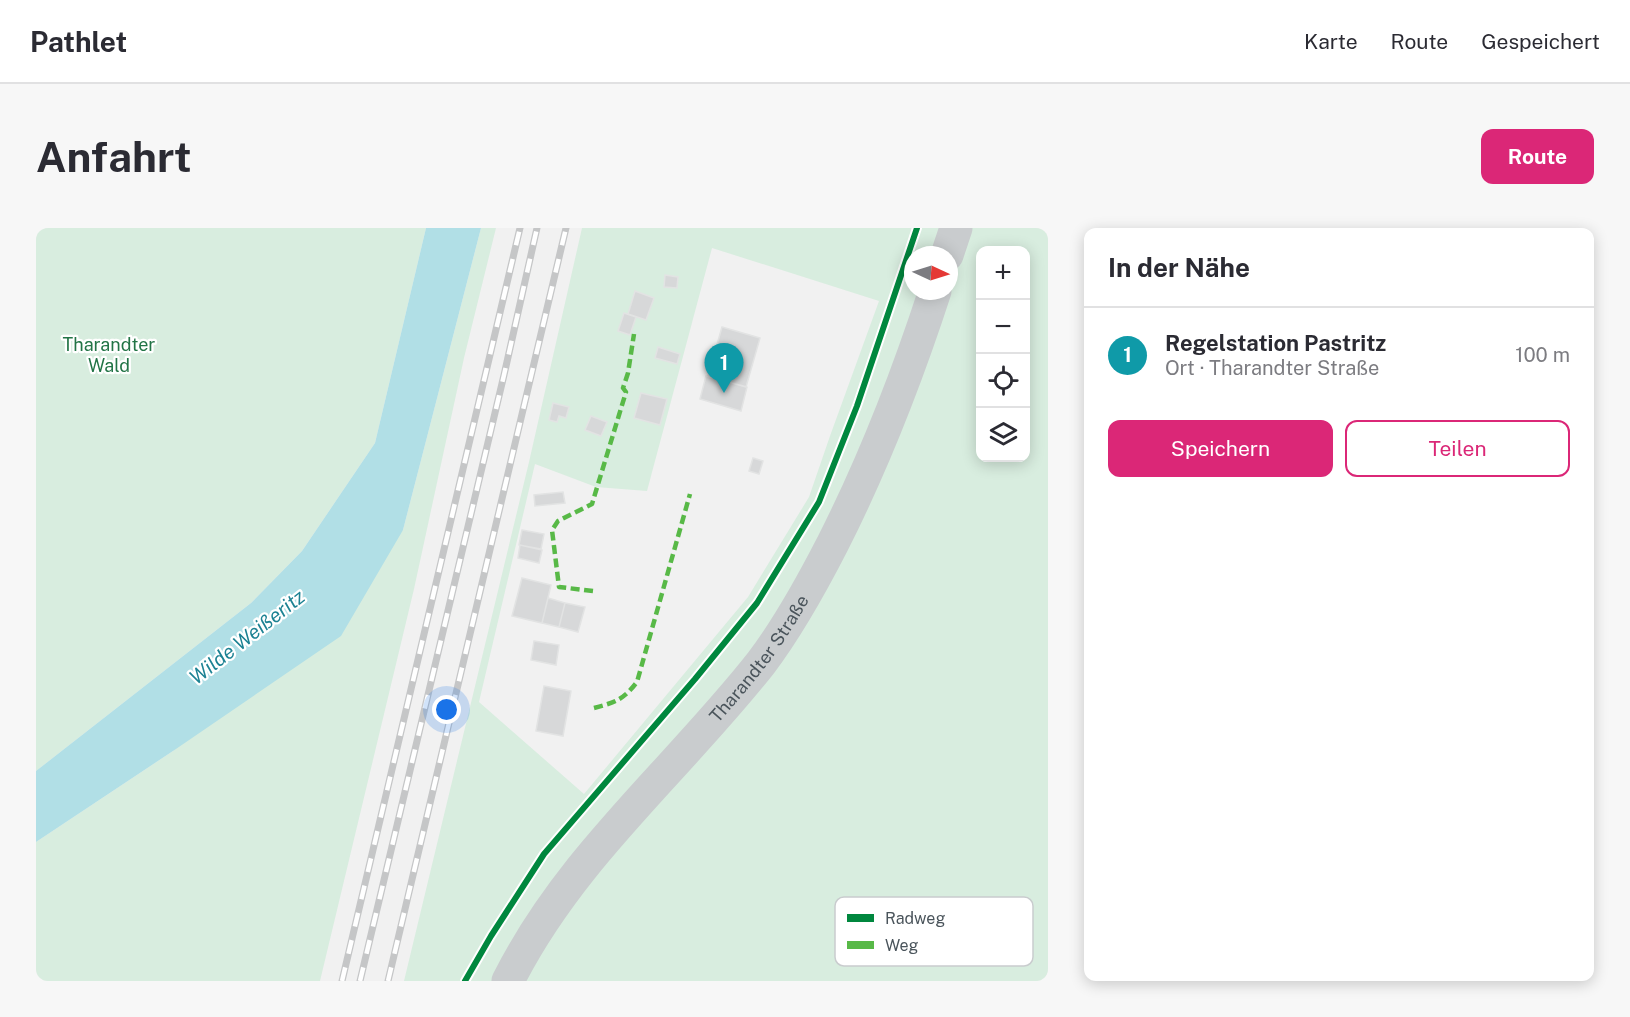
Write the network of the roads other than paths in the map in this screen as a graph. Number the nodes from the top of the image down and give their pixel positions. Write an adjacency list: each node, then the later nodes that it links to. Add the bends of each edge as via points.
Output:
1 (956, 228): 2 (main road)
2 (950, 246)
3 (932, 300): 4 (main road, Tharandter Straße, via 879,445 845,520 788,624 738,691 581,868 543,920)
4 (508, 981)

